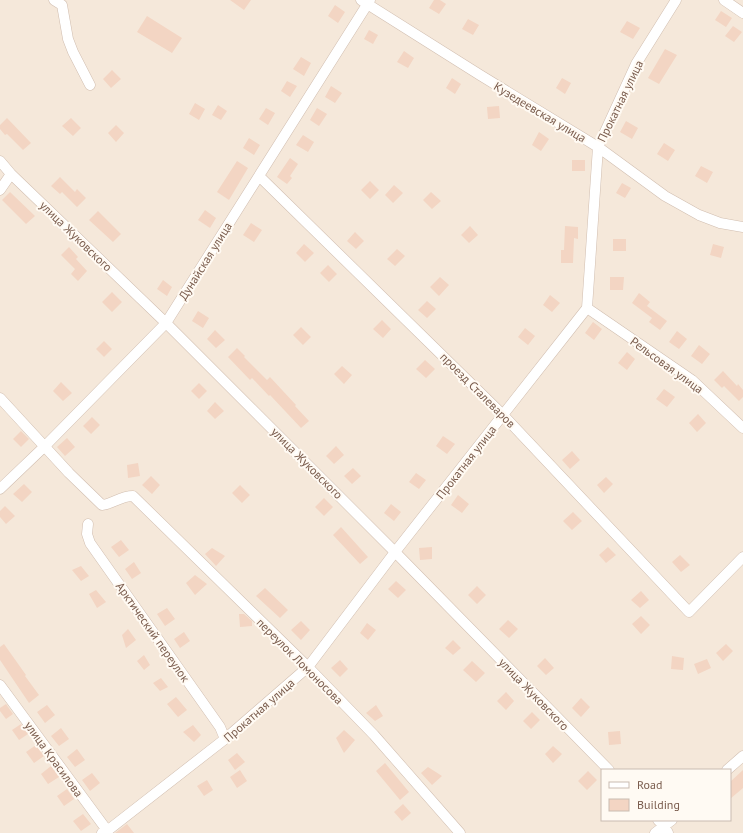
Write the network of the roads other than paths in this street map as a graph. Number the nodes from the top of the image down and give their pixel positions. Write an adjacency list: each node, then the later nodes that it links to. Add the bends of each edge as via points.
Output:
1 (54, 0): 6 (street, via 62,5 68,39)
2 (676, 0): 7 (street, Прокатная улица, via 636,64)
3 (724, 0): 5 (street)
4 (366, 1): 7 (street, Кузедеевская улица); 10 (street, Дунайская улица)
5 (743, 13)
6 (90, 85)
7 (598, 147): 12 (street, Кузедеевская улица, via 665,196 699,215 720,223); 13 (street, Прокатная улица)
8 (0, 161): 9 (street, улица Жуковского)
9 (12, 174): 11 (street); 14 (street, улица Жуковского)
10 (259, 176): 14 (street, Дунайская улица); 16 (street, проезд Сталеваров)
11 (0, 190)
12 (743, 227)
13 (587, 308): 16 (street, Прокатная улица); 17 (street, Рельсовая улица, via 692,380)
14 (166, 323): 18 (street, Дунайская улица); 21 (street, улица Жуковского)
15 (0, 398): 18 (street)
16 (503, 415): 21 (street, Прокатная улица); 22 (street, проезд Сталеваров, via 689,612)
17 (743, 428)
18 (45, 446): 19 (street, Дунайская улица); 23 (street, переулок Ломоносова, via 68,473 102,505 110,505 117,499 133,496)
19 (0, 489)
20 (88, 524): 25 (street, Арктический переулок, via 87,534 90,543 220,727)
21 (395, 552): 23 (street, Прокатная улица); 27 (street, улица Жуковского)
22 (743, 557)
23 (308, 667): 25 (street, Прокатная улица); 31 (street, переулок Ломоносова, via 374,735)
24 (0, 685): 30 (street, улица Красилова)
25 (225, 739): 30 (street, Прокатная улица)
26 (743, 756): 28 (street)
27 (608, 769)
28 (728, 769)
29 (666, 825): 32 (street)
30 (106, 832)
31 (460, 833)
32 (655, 833)

